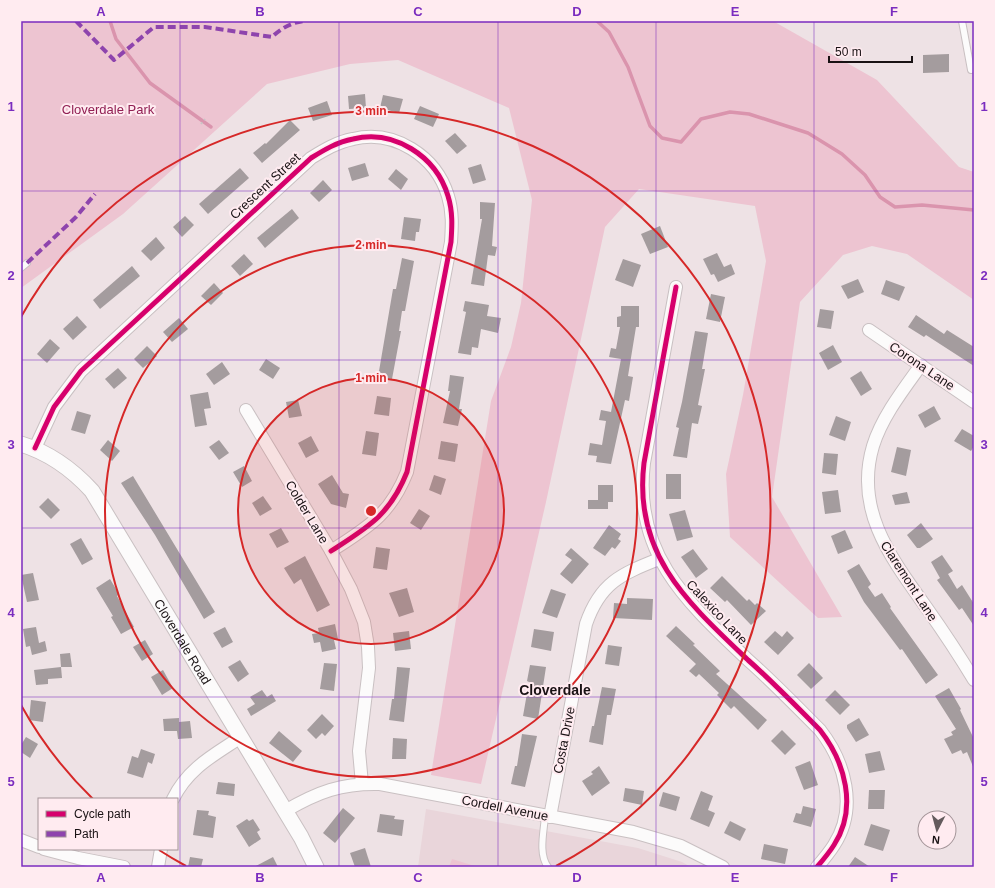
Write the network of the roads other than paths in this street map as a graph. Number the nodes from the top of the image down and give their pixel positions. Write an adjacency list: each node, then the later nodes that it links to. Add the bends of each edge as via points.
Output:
1 (962, 21): 2 (lane)
2 (971, 70)
3 (27, 263): 4 (lane)
4 (21, 268)
5 (676, 287): 12 (street, Calexico Lane, via 641,482 645,520)
6 (869, 330): 7 (street, Corona Lane)
7 (921, 366): 8 (street, Corona Lane); 13 (street, Claremont Lane, via 880,428 869,471 871,506 881,539 890,556)
8 (974, 402)
9 (246, 410): 11 (street, Colder Lane)
10 (28, 446): 11 (street, Crescent Street, via 77,375 311,158 353,138 380,137 394,141 418,152 433,167 444,185 452,211 451,242 407,472 398,493 380,516); 14 (street, Cloverdale Road, via 64,465 92,491)
11 (331, 551): 15 (street, Colder Lane, via 359,608 368,647 368,678 359,751)
12 (659, 559): 18 (street, Costa Drive, via 619,576 608,585 592,608 586,624); 29 (street, Calexico Lane, via 695,607 820,730 834,751 846,785 845,818 834,845)
13 (974, 680)
14 (241, 737): 16 (street, via 194,769 178,788); 17 (street, Cloverdale Road)
15 (362, 784): 17 (street, Cordell Avenue, via 330,788); 18 (street, Cordell Avenue, via 380,784)
16 (173, 798)
17 (285, 810): 26 (street, Cloverdale Road)
18 (548, 816): 23 (street, Cordell Avenue, via 655,837 681,846); 27 (lane, via 543,848)
19 (21, 840): 20 (street)
20 (38, 847)
21 (48, 850): 24 (street)
22 (162, 850): 25 (street)
23 (709, 863): 28 (street, Cordell Avenue)
24 (124, 867)
25 (158, 867)
26 (316, 867)
27 (548, 867)
28 (723, 867)
29 (817, 867)

